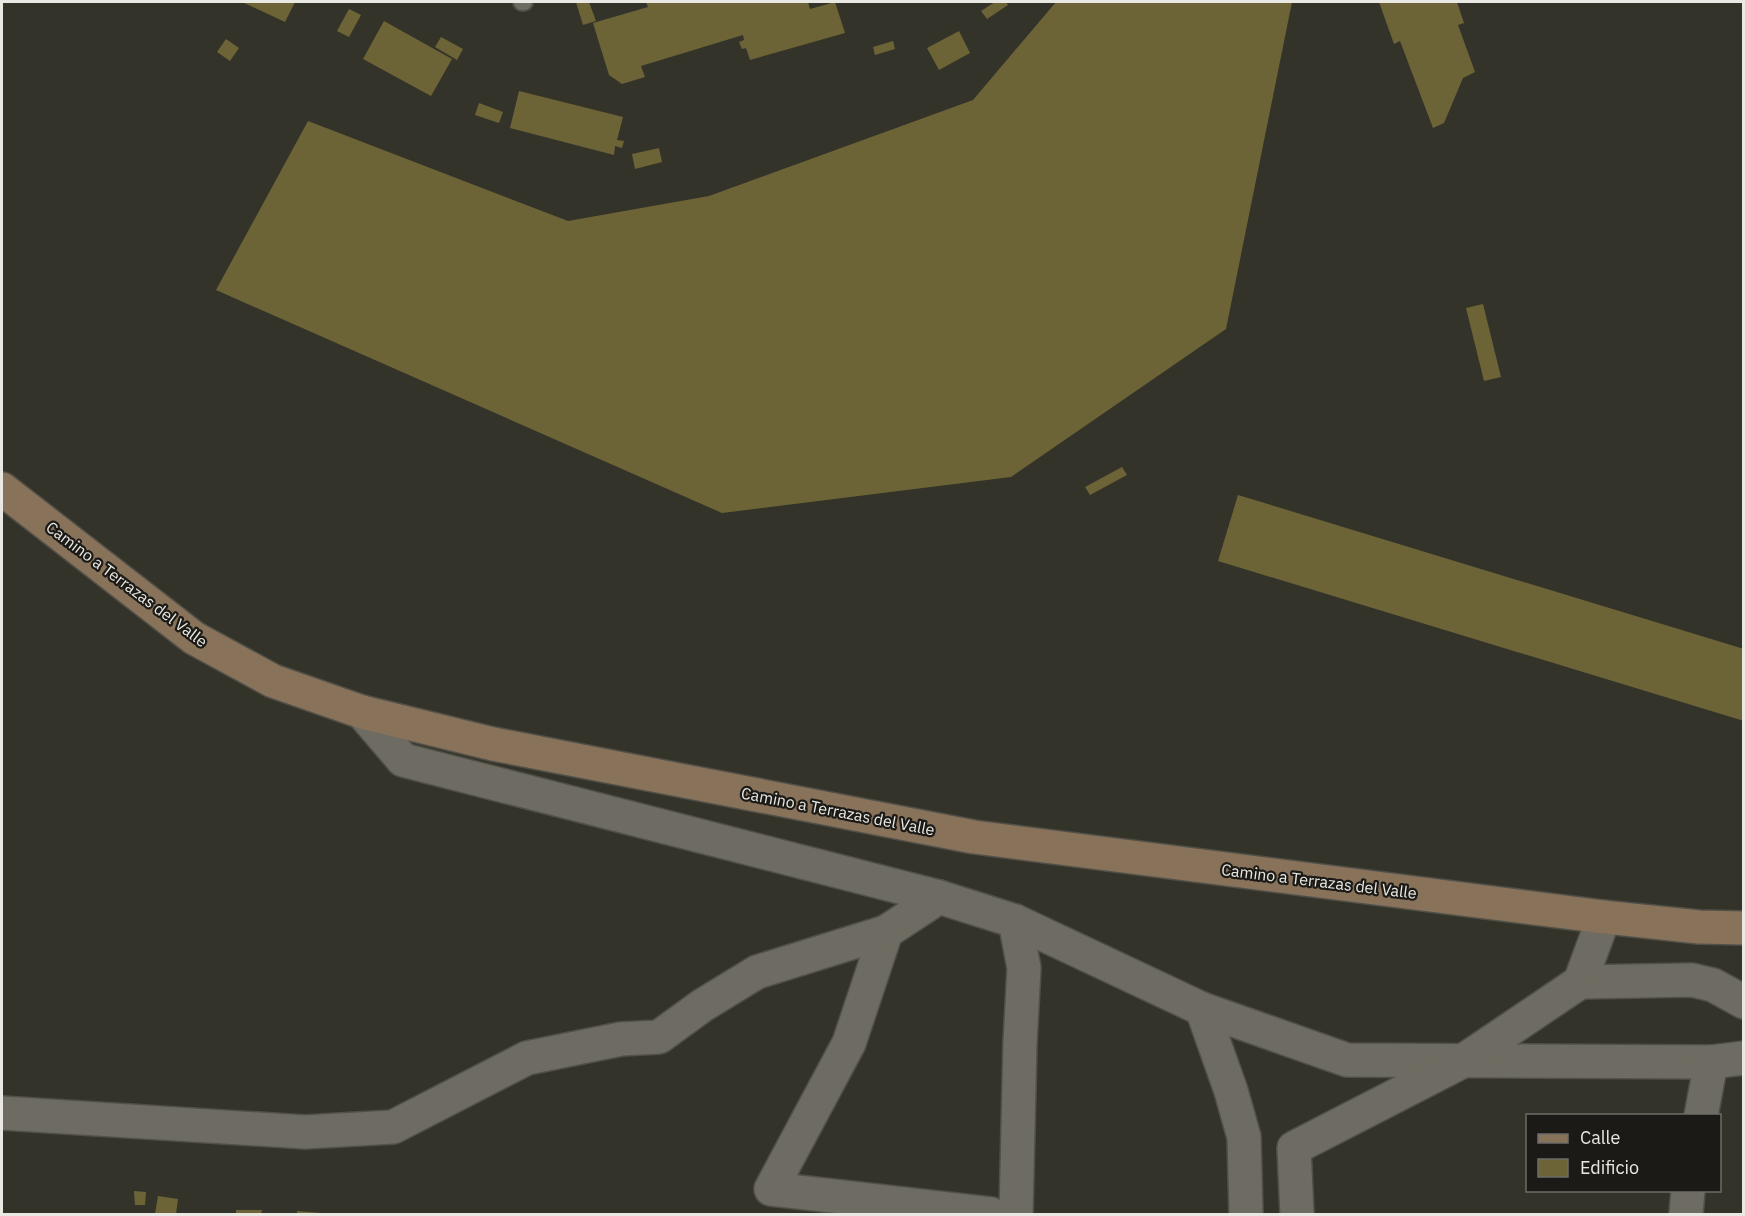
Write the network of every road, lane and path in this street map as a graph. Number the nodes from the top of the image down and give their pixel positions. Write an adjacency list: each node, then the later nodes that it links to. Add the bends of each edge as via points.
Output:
1 (2, 489): 2 (street, Camino a Terrazas del Valle, via 194,638 273,681)
2 (362, 712): 3 (street, via 404,760); 4 (street, Camino a Terrazas del Valle, via 493,744 974,837)
3 (939, 897): 5 (street); 7 (street)
4 (1604, 918): 6 (street, Camino a Terrazas del Valle); 8 (street)
5 (1015, 921): 10 (street); 20 (street, via 1024,968)
6 (1743, 928)
7 (886, 932): 14 (street, via 756,972 659,1037 621,1039 526,1058 393,1126 305,1132); 19 (street, via 849,1043 771,1189)
8 (1580, 982): 9 (street, via 1692,980 1713,985); 12 (street)
9 (1743, 1002)
10 (1202, 1009): 12 (street, via 1347,1060); 16 (street)
11 (1743, 1058): 13 (street)
12 (1463, 1061): 13 (street); 17 (street)
13 (1711, 1062): 15 (street)
14 (2, 1113)
15 (1701, 1114)
16 (1244, 1137): 17 (street); 21 (street)
17 (1294, 1148): 22 (street)
18 (1688, 1192): 23 (street)
19 (991, 1215)
20 (1016, 1215)
21 (1246, 1215)
22 (1297, 1215)
23 (1686, 1215)

